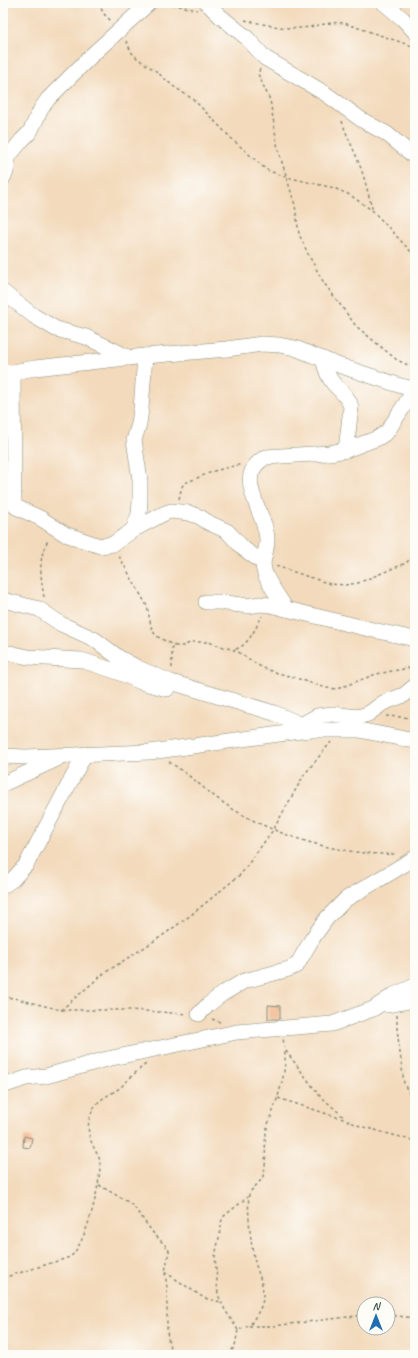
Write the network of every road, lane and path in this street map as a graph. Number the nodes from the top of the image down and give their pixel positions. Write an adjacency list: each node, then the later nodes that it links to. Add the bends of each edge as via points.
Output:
1 (99, 3): 7 (path, via 105,16)
2 (149, 3): 7 (street)
3 (167, 3): 5 (path)
4 (384, 3): 8 (street)
5 (202, 7): 9 (street, via 220,16)
6 (223, 9): 9 (street); 10 (path, via 287,28 344,23)
7 (120, 30): 14 (path, via 138,59 194,100 256,161 269,171); 15 (street, via 48,99 30,132 8,157)
8 (415, 32)
9 (245, 36): 11 (street)
10 (415, 47)
11 (265, 58): 12 (street); 14 (path, via 258,74 270,100 276,143)
12 (336, 102): 13 (street, via 387,134); 16 (path, via 346,137 356,154)
13 (415, 157)
14 (286, 177): 16 (path, via 334,188 350,195); 21 (path, via 296,205 299,234 324,283 356,326 397,360)
15 (3, 178)
16 (373, 211): 17 (path)
17 (415, 256)
18 (3, 292): 19 (street, via 56,329)
19 (138, 357): 20 (street, via 267,344 295,348); 22 (street); 26 (street, via 141,409 134,440)
20 (323, 359): 23 (street); 24 (street, via 332,382 350,402)
21 (415, 368)
22 (8, 372): 29 (street, via 14,503 16,507 40,518)
23 (415, 389): 24 (street, via 387,432 372,441)
24 (346, 450): 25 (street, via 266,457)
25 (258, 461): 27 (path, via 229,467 186,483 178,502); 32 (street, via 252,469 250,479 267,541)
26 (141, 491): 27 (street, via 146,501); 28 (street, via 139,514)
27 (168, 512): 28 (street); 32 (street, via 189,513 227,531 244,549)
28 (133, 530): 30 (street)
29 (61, 532): 30 (street, via 96,545); 33 (path, via 49,539 43,551 41,560)
30 (110, 545): 39 (path, via 119,555 147,606 154,633)
31 (415, 550): 32 (path, via 406,563 351,585 330,584)
32 (262, 562): 37 (street, via 265,574)
33 (44, 597)
34 (3, 600): 43 (street, via 39,609 61,624 94,639 118,657)
35 (206, 602): 36 (street, via 248,606)
36 (270, 605): 37 (street); 40 (path, via 246,644)
37 (286, 609): 38 (street)
38 (415, 639)
39 (175, 646): 40 (path, via 208,642); 43 (path, via 172,648)
40 (234, 650): 42 (path, via 261,667 326,688 337,689 376,674)
41 (3, 654): 45 (street, via 81,660 200,700)
42 (415, 667)
43 (171, 682): 45 (street)
44 (415, 686): 46 (street, via 404,695)
45 (214, 696): 48 (street, via 274,713)
46 (368, 714): 47 (path); 48 (street, via 358,717 332,714 317,716)
47 (415, 718)
48 (304, 728): 49 (street); 51 (street)
49 (341, 730): 50 (street, via 359,730); 56 (path, via 304,775)
50 (415, 741)
51 (150, 752): 52 (street); 56 (path, via 171,764 225,804)
52 (85, 754): 53 (street); 59 (street, via 26,865)
53 (67, 755): 54 (street); 55 (street)
54 (3, 756)
55 (3, 784)
56 (273, 830): 57 (path, via 311,843 364,854); 65 (path, via 241,874 191,915 103,974)
57 (399, 854)
58 (415, 858): 66 (street, via 346,899 327,918 297,964 289,969 244,981 222,994)
59 (3, 886)
60 (415, 986): 64 (street)
61 (3, 997): 65 (path)
62 (415, 1000): 63 (street)
63 (397, 1003): 64 (street); 74 (path, via 397,1029 404,1084 410,1095)
64 (373, 1009): 67 (street, via 332,1024)
65 (61, 1010): 66 (path, via 131,1010)
66 (199, 1014): 68 (path, via 226,1024)
67 (280, 1028): 68 (street); 69 (path)
68 (237, 1032): 71 (street, via 106,1059)
69 (285, 1050): 73 (path, via 283,1079); 75 (path, via 319,1094)
70 (147, 1063): 77 (path, via 117,1090 106,1095 95,1106 90,1116 88,1132 100,1161)
71 (8, 1084): 72 (street)
72 (3, 1095)
73 (277, 1098): 75 (path); 78 (path, via 267,1127 263,1177)
74 (415, 1098)
75 (346, 1120): 76 (path)
76 (415, 1141)
77 (98, 1185): 79 (path, via 131,1204 168,1248); 80 (path, via 87,1228 70,1256)
78 (249, 1196): 81 (path, via 223,1217 221,1223 215,1256 216,1287); 85 (path, via 254,1259 264,1287 262,1305)
79 (165, 1272): 81 (path, via 204,1298); 87 (path, via 167,1332 170,1348)
80 (3, 1278)
81 (221, 1302): 86 (path)
82 (396, 1315): 84 (path)
83 (356, 1316): 85 (path, via 273,1326)
84 (415, 1318)
85 (249, 1326): 86 (path)
86 (238, 1330): 88 (path, via 235,1346)
87 (177, 1355)
88 (228, 1355)

